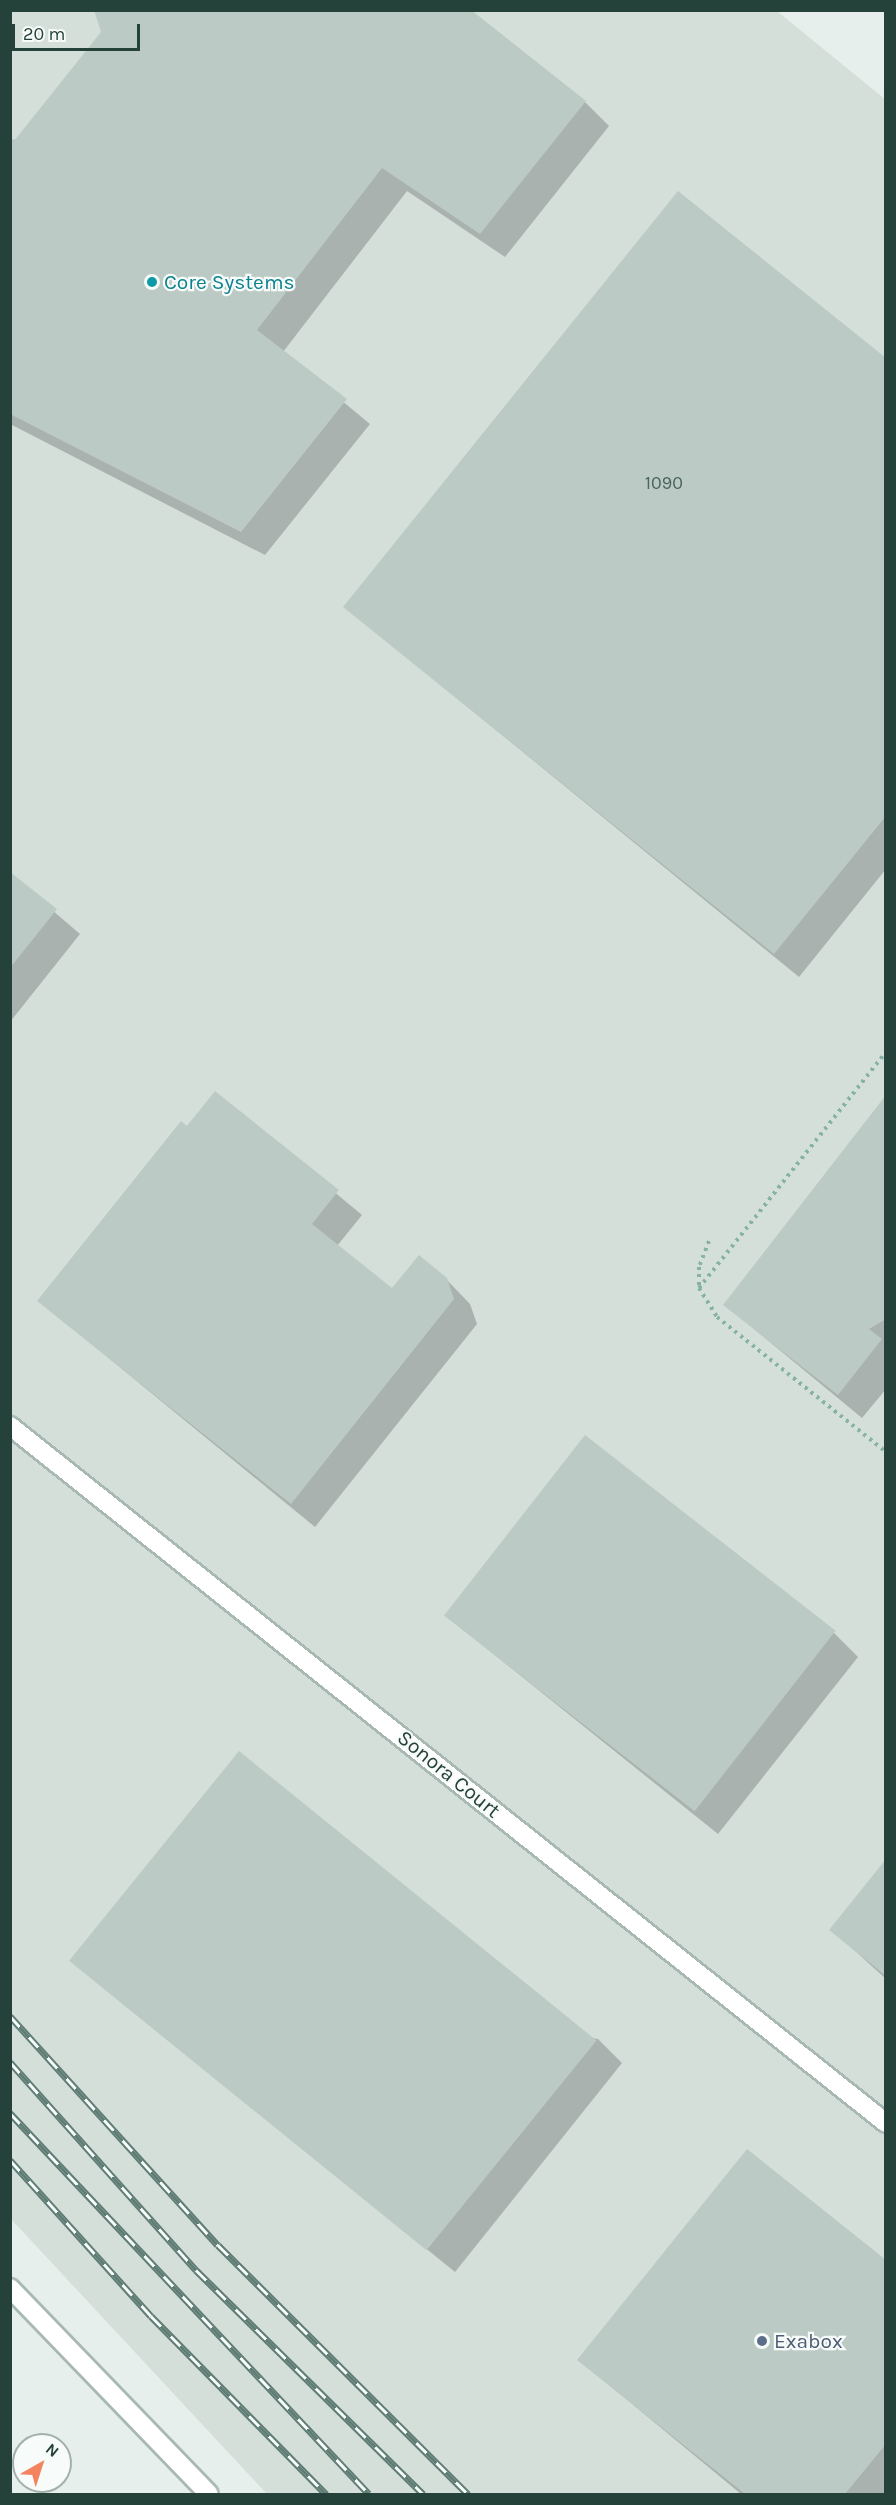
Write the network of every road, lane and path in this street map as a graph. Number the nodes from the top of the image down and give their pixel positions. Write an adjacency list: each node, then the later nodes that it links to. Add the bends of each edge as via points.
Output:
1 (885, 1052): 3 (path)
2 (709, 1241): 3 (path, via 699,1268)
3 (699, 1288): 5 (path, via 717,1317)
4 (10, 1426): 6 (street, Sonora Court)
5 (885, 1452)
6 (885, 2123)
7 (10, 2288): 8 (street)
8 (209, 2494)

